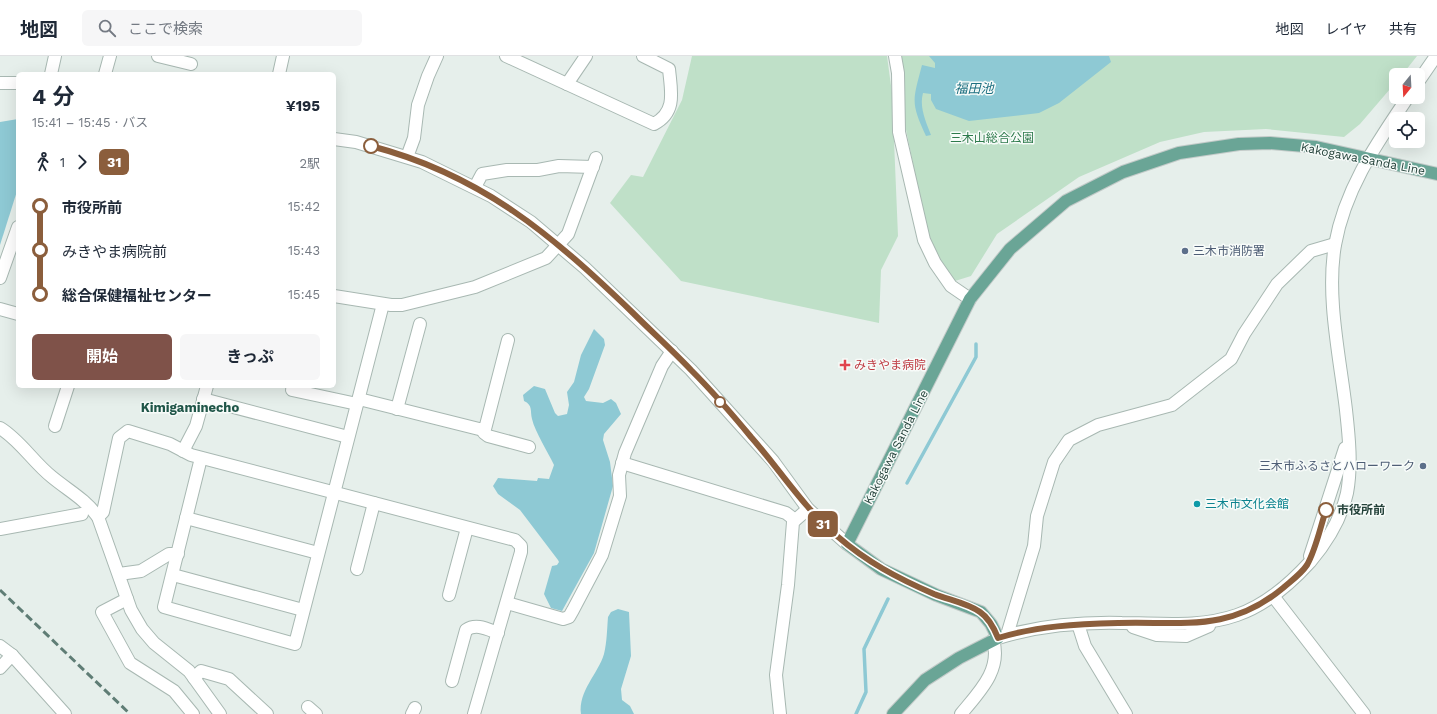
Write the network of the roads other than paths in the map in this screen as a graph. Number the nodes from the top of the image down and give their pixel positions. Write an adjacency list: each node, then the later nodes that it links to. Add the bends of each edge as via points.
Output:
1 (55, 56): 12 (street)
2 (110, 56): 13 (street)
3 (158, 56): 11 (street)
4 (283, 56): 14 (street)
5 (437, 56): 21 (street, via 418,105 414,138)
6 (506, 56): 18 (street)
7 (586, 56): 18 (street)
8 (643, 56): 18 (street, via 669,69 671,104 665,118 654,124)
9 (895, 56): 30 (street, via 898,73 899,132 924,240 935,263 951,286)
10 (1436, 56): 15 (street)
11 (190, 65)
12 (51, 72)
13 (106, 72)
14 (279, 72)
15 (1425, 72)
16 (0, 83): 17 (street)
17 (16, 83)
18 (567, 84)
19 (1403, 104): 22 (street)
20 (336, 139): 21 (street, via 356,142)
21 (407, 157): 24 (street, via 445,171)
22 (1367, 158): 23 (main road, Kakogawa Sanda Line); 25 (street, via 1345,209); 30 (main road, Kakogawa Sanda Line, via 1316,148 1239,144 1179,153 1123,172 1066,201 1010,248)
23 (1437, 174)
24 (475, 187): 26 (street, via 531,222); 26 (street, via 482,174 595,162 568,234)
25 (1335, 244): 67 (street, via 1334,306 1349,436 1349,479 1334,527 1323,546 1307,565); 73 (street, via 1311,251 1276,284 1231,359 1172,405 1098,425 1069,440 1054,462 1037,516 1034,546)
26 (558, 245): 31 (street, via 546,258 475,287 402,305); 36 (street)
27 (15, 248): 28 (street)
28 (0, 278)
29 (336, 296): 31 (street)
30 (970, 299): 60 (main road, Kakogawa Sanda Line)
31 (383, 304): 41 (street)
32 (0, 309): 33 (street)
33 (16, 313)
34 (420, 324): 42 (street)
35 (508, 340): 45 (street)
36 (672, 351): 50 (street, via 662,366); 53 (street, via 773,461)
37 (67, 388): 43 (street)
38 (206, 388): 40 (street)
39 (292, 388): 41 (street, via 292,390)
40 (203, 399): 46 (street); 48 (street, via 196,426)
41 (358, 401): 42 (street); 46 (street)
42 (397, 408): 45 (street)
43 (55, 426)
44 (0, 428): 55 (street, via 11,434 52,478 89,504)
45 (484, 429): 47 (street, via 488,436)
46 (348, 437): 51 (street)
47 (529, 447)
48 (183, 451): 49 (street); 55 (street, via 170,444 128,431 119,438 103,512)
49 (201, 458): 51 (street); 56 (street)
50 (622, 463): 57 (street, via 786,513); 69 (street, via 619,475 620,496 602,555 569,617 563,619)
51 (334, 493): 52 (street); 61 (street)
52 (374, 504): 58 (street); 63 (street)
53 (808, 509): 57 (street); 60 (street)
54 (82, 514): 59 (street)
55 (98, 517): 64 (street)
56 (186, 518): 61 (street); 62 (street)
57 (795, 520): 84 (street, via 776,675)
58 (467, 528): 66 (street); 69 (street, via 515,540 521,546 522,552)
59 (0, 530)
60 (847, 544): 73 (main road, via 881,569 936,595 981,612)
61 (318, 553): 70 (street)
62 (178, 554): 64 (street, via 169,554 141,571); 65 (street)
63 (357, 569)
64 (119, 574): 68 (street)
65 (174, 575): 70 (street); 70 (street, via 164,607 294,644)
66 (449, 595)
67 (1273, 596): 71 (street, via 1238,615 1194,624); 88 (street)
68 (127, 599): 77 (street, via 142,630); 81 (street, via 102,612 130,663 174,691)
69 (507, 603): 72 (street)
70 (303, 610)
71 (1078, 624): 73 (street); 87 (street, via 1085,646)
72 (498, 633): 78 (street, via 478,626 470,626 466,630); 83 (street)
73 (1000, 638): 85 (main road, via 959,658 925,680); 86 (street, via 989,680)
74 (0, 646): 75 (street)
75 (12, 655): 76 (street); 80 (street)
76 (0, 668)
77 (194, 678): 79 (street); 82 (street, via 201,671 229,679)
78 (452, 681)
79 (218, 713)
80 (64, 714)
81 (193, 714)
82 (267, 714)
83 (474, 714)
84 (780, 714)
85 (893, 714)
86 (961, 714)
87 (1126, 714)
88 (1364, 714)

